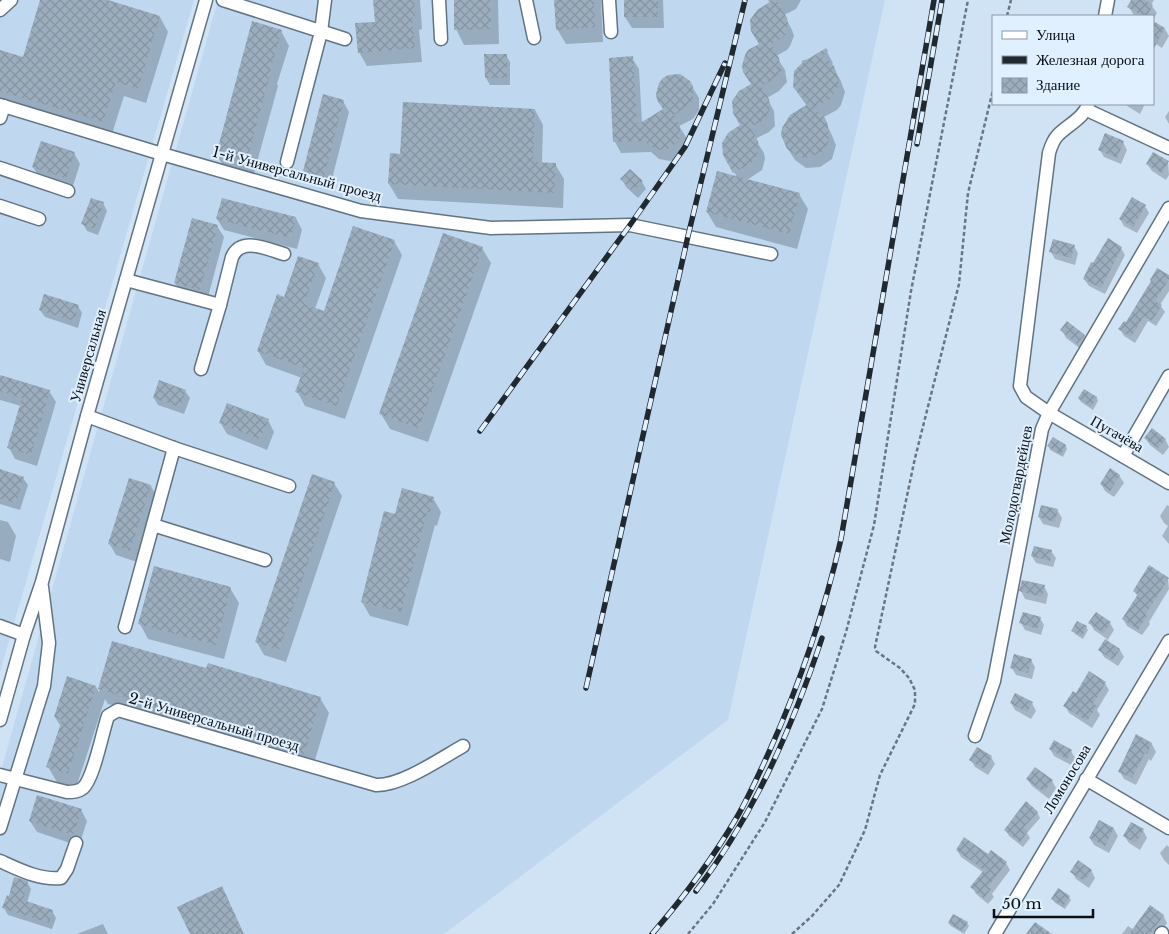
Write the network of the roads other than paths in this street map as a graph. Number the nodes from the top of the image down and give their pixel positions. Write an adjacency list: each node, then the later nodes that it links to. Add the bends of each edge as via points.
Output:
1 (11, 0): 9 (street)
2 (206, 0): 19 (street, Универсальная)
3 (223, 0): 11 (street)
4 (325, 0): 11 (street)
5 (439, 0): 15 (street)
6 (526, 0): 13 (street)
7 (609, 0): 12 (street)
8 (1108, 0): 10 (street)
9 (0, 10)
10 (1104, 15)
11 (321, 32): 14 (street); 20 (street)
12 (612, 32)
13 (534, 38)
14 (345, 39)
15 (441, 39)
16 (1087, 107): 18 (street); 32 (street, Пугачёва, via 1059,134 1048,152 1020,386 1026,397)
17 (1, 110): 19 (street, 1-й Универсальный проезд)
18 (1169, 148)
19 (162, 154): 27 (street, 1-й Универсальный проезд, via 361,211 492,228 630,225); 28 (street, Универсальная)
20 (287, 162)
21 (0, 168): 22 (street)
22 (68, 191)
23 (0, 206): 25 (street)
24 (1169, 208): 32 (street, Молодогвардейцев)
25 (39, 219)
26 (284, 254): 29 (street, via 247,245 235,250)
27 (771, 254)
28 (126, 280): 29 (street); 33 (street, Универсальная)
29 (220, 304): 30 (street)
30 (201, 369)
31 (1169, 376): 35 (street)
32 (1049, 413): 35 (street, Пугачёва); 47 (street, Молодогвардейцев, via 1042,429 994,681)
33 (87, 416): 34 (street); 40 (street, Универсальная)
34 (174, 448): 37 (street); 38 (street)
35 (1123, 456): 36 (street, Пугачёва)
36 (1169, 483)
37 (289, 486)
38 (153, 525): 39 (street); 42 (street)
39 (264, 560)
40 (42, 582): 43 (street, Универсальная); 50 (street, via 49,643 47,669)
41 (0, 626): 43 (street)
42 (124, 627)
43 (24, 635): 46 (street, Универсальная)
44 (1169, 641): 45 (street, Ломоносова)
45 (1165, 657): 51 (street, Ломоносова)
46 (0, 720)
47 (975, 736)
48 (463, 746): 50 (street, 2-й Универсальный проезд, via 402,780 376,786 118,710 108,716 90,777 82,789 67,792)
49 (0, 775): 50 (street, 2-й Универсальный проезд)
50 (16, 779): 52 (street)
51 (1086, 779): 53 (street); 56 (street, Ломоносова)
52 (0, 828)
53 (1169, 828)
54 (76, 843): 55 (street, via 61,878 30,874)
55 (0, 861)
56 (995, 934)

